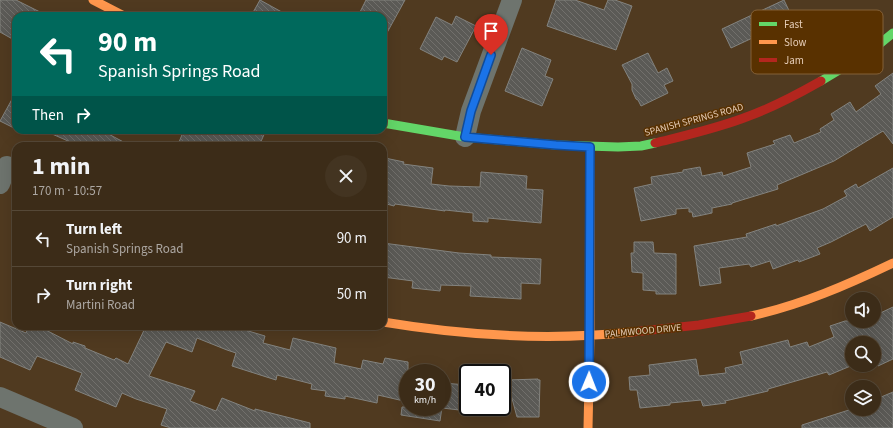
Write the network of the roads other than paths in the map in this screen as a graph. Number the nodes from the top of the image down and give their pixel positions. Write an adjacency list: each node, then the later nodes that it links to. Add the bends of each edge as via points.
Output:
1 (93, 0): 3 (street)
2 (512, 0): 8 (street, via 471,111)
3 (116, 12)
4 (893, 33): 5 (street, SPANISH SPRINGS ROAD)
5 (883, 41)
6 (835, 74): 9 (street, SPANISH SPRINGS ROAD, via 750,116 703,131 640,146)
7 (387, 124): 8 (street, SPANISH SPRINGS ROAD)
8 (465, 137): 9 (street, SPANISH SPRINGS ROAD)
9 (590, 147): 12 (street)
10 (893, 263): 12 (street, PALMWOOD DRIVE, via 851,284 804,302 752,316 706,325)
11 (387, 323): 12 (street, PALMWOOD DRIVE, via 476,334)
12 (590, 336): 15 (street)
13 (0, 397): 14 (street)
14 (73, 428)
15 (588, 428)

